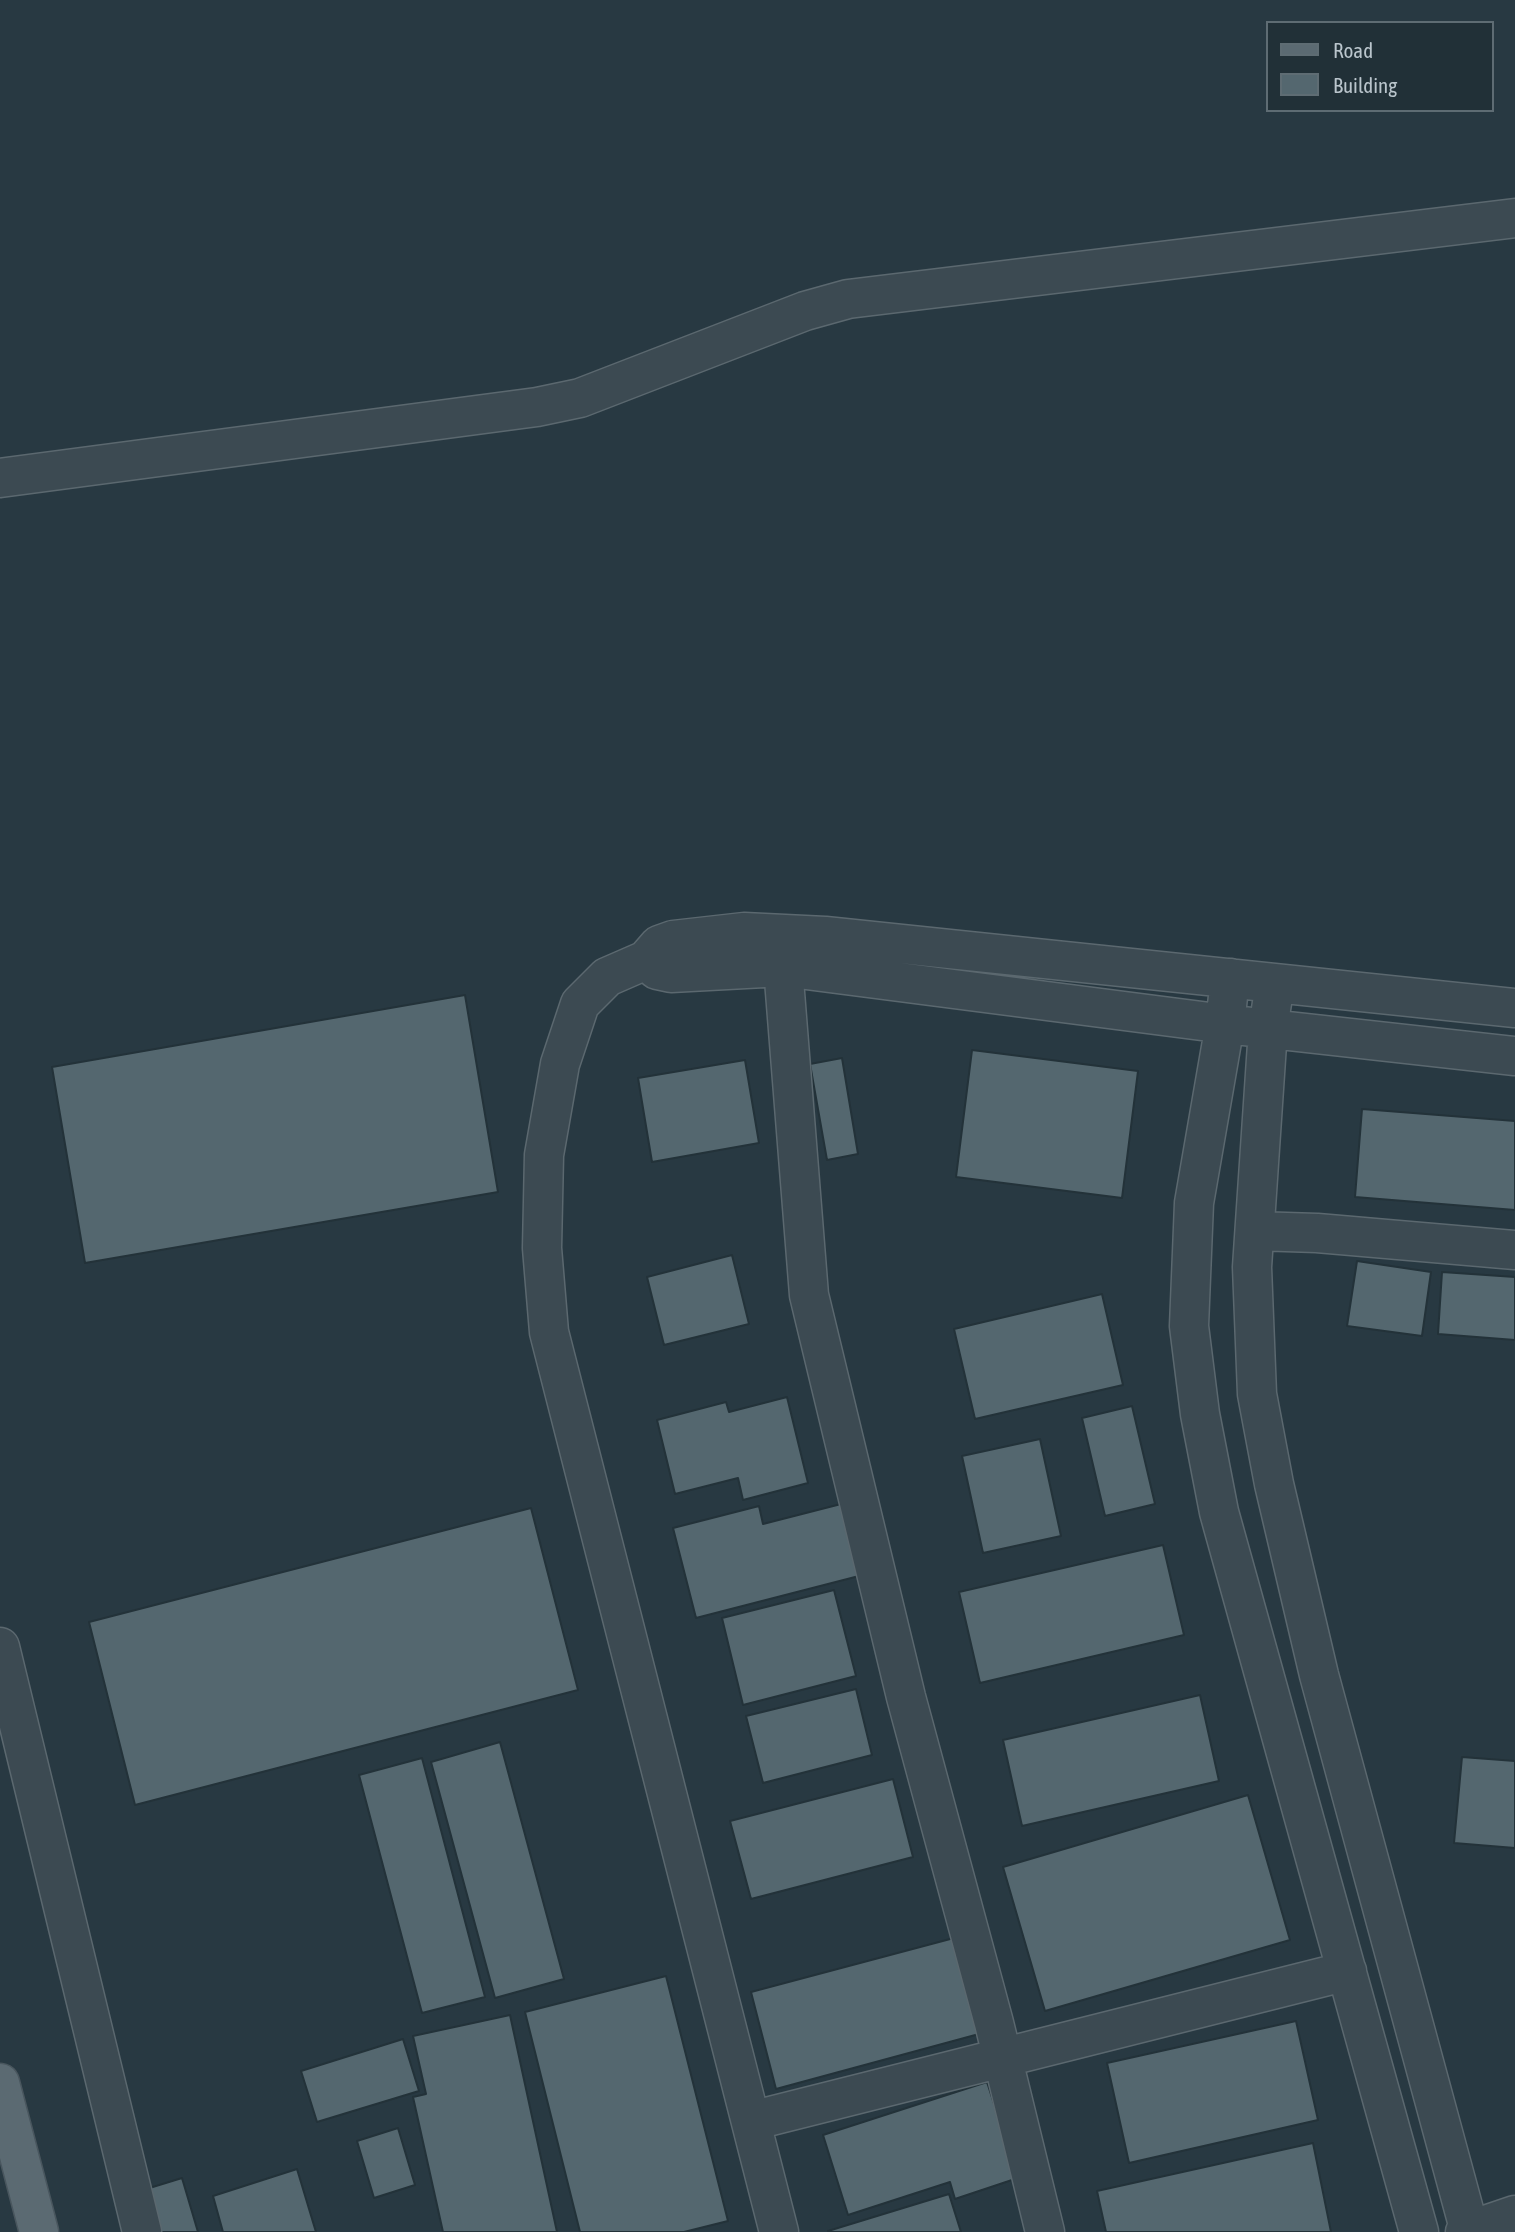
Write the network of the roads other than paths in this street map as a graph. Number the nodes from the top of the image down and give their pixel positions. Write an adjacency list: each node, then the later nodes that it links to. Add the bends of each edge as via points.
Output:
1 (1515, 218): 2 (street, via 848,299 805,311 580,398 547,405)
2 (0, 478)
3 (646, 960): 4 (street, via 657,970 671,973); 5 (street, via 659,945 673,940 744,932 825,936); 17 (street, via 607,977 580,1004 560,1064 544,1155 542,1248 549,1332)
4 (783, 967): 8 (street); 15 (street, via 809,1295 905,1697)
5 (1230, 978): 6 (street); 8 (street)
6 (1275, 983): 7 (street); 9 (street)
7 (1515, 1008)
8 (1225, 1024): 9 (street); 14 (street, via 1194,1203 1189,1325 1200,1414 1219,1512)
9 (1268, 1029): 10 (street); 11 (street)
10 (1515, 1056)
11 (1255, 1231): 12 (street); 19 (street, via 1257,1394 1274,1484 1319,1675)
12 (1515, 1250)
13 (0, 1647): 21 (street)
14 (1347, 1971): 15 (street); 24 (street)
15 (1002, 2057): 17 (street); 23 (street)
16 (0, 2083): 20 (main road)
17 (751, 2120): 22 (street)
18 (1515, 2215): 19 (street)
19 (1468, 2231)
20 (39, 2232)
21 (142, 2232)
22 (779, 2232)
23 (1045, 2232)
24 (1419, 2232)

